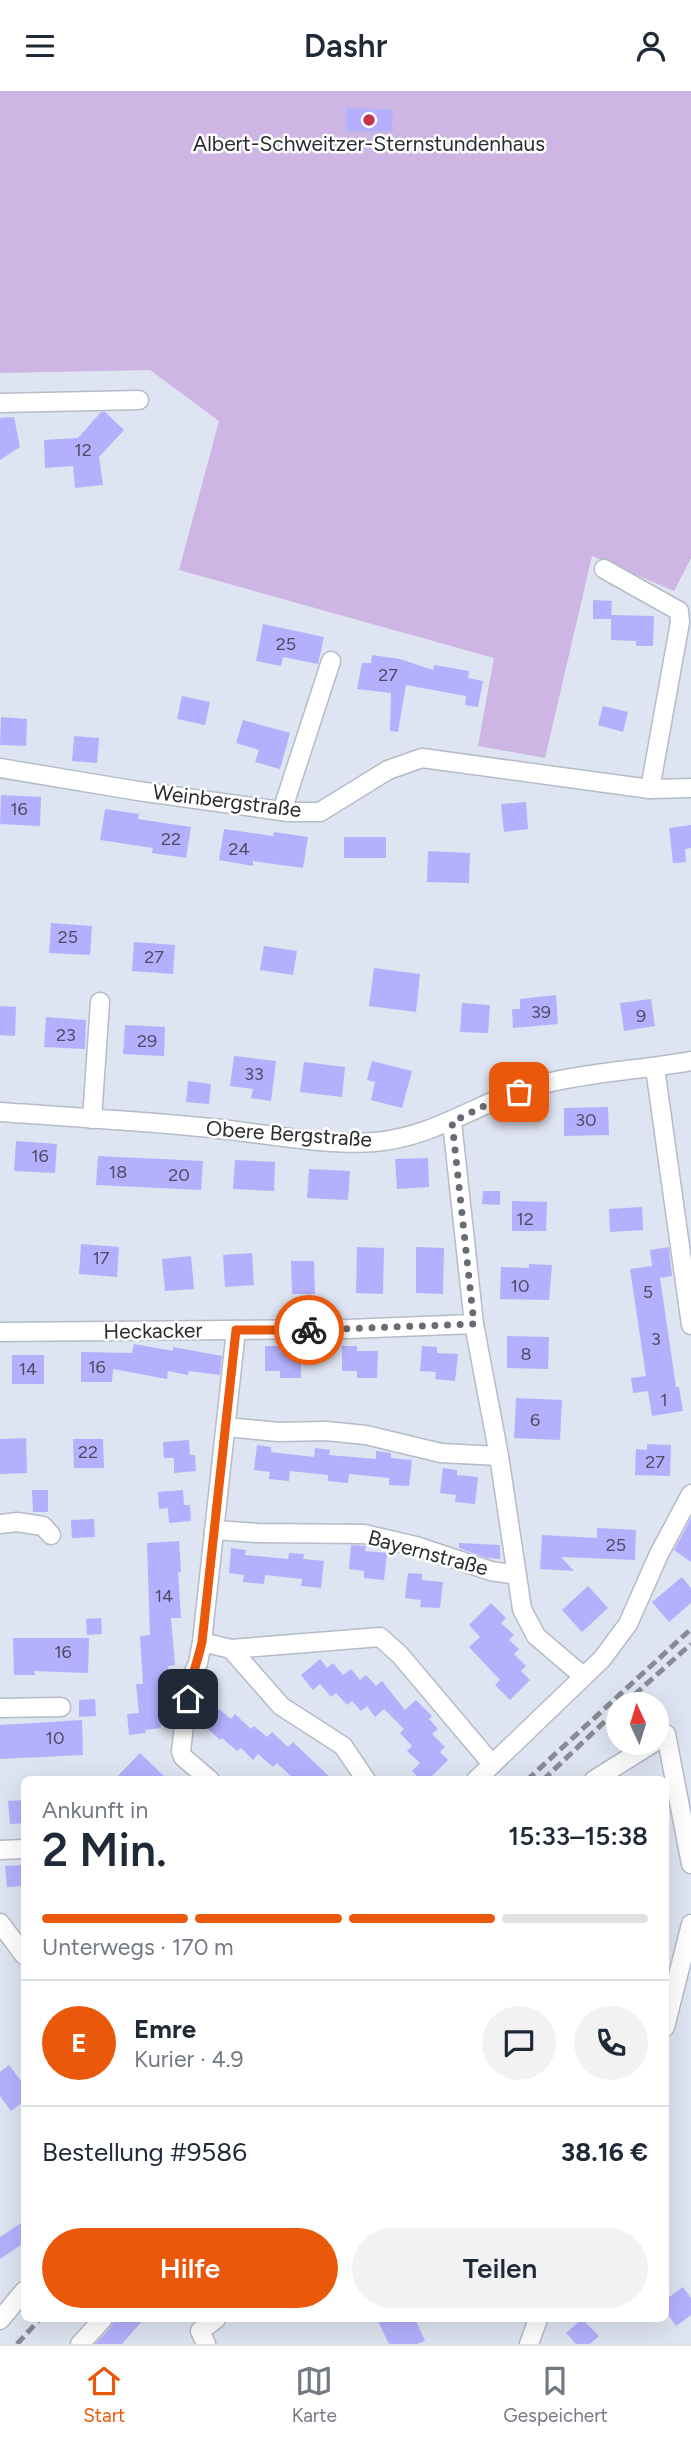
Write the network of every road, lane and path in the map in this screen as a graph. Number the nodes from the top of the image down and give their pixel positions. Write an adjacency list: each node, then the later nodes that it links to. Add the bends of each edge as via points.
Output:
1 (139, 400): 2 (street)
2 (0, 403)
3 (604, 569): 4 (street)
4 (683, 618): 8 (street)
5 (331, 661): 9 (street)
6 (0, 768): 9 (street, Weinbergstraße)
7 (691, 788): 8 (street, Weinbergstraße)
8 (650, 789): 9 (street, Weinbergstraße, via 422,758 388,770 320,812)
9 (282, 811)
10 (100, 1002): 14 (street)
11 (691, 1062): 12 (street, Obere Bergstraße)
12 (655, 1069): 15 (street, Obere Bergstraße, via 539,1085); 17 (street)
13 (0, 1112): 14 (street, Obere Bergstraße)
14 (92, 1119): 15 (street, Obere Bergstraße, via 345,1143 409,1137)
15 (452, 1122): 16 (street, Bayernstraße)
16 (474, 1324): 18 (street, Heckacker); 21 (street, Bayernstraße)
17 (691, 1325)
18 (236, 1330): 19 (street, Heckacker); 20 (street)
19 (0, 1332)
20 (227, 1427): 21 (street, via 366,1435 441,1453); 24 (street)
21 (499, 1456): 26 (street, Bayernstraße)
22 (691, 1494): 29 (street, via 628,1624)
23 (0, 1524): 25 (street, via 43,1526)
24 (214, 1530): 26 (street, Bayernstraße, via 364,1534 491,1571); 27 (street)
25 (51, 1535)
26 (517, 1574): 29 (street, Bayernstraße, via 522,1609 536,1636)
27 (202, 1642): 28 (street); 35 (street, via 189,1684 181,1751)
28 (231, 1649): 34 (street, via 380,1637); 36 (street, via 281,1706 343,1745)
29 (583, 1676): 34 (street)
30 (61, 1707): 31 (street)
31 (0, 1708)
32 (633, 1755): 38 (street)
33 (662, 1755): 39 (street)
34 (492, 1764): 37 (street)
35 (205, 1776)
36 (363, 1776)
37 (480, 1776)
38 (600, 1776)
39 (668, 1776)
40 (669, 1781): 43 (street)
41 (21, 1849): 42 (street)
42 (0, 1850)
43 (691, 1864)
44 (0, 1923): 46 (street)
45 (691, 1924): 47 (street)
46 (21, 1951)
47 (669, 2011)
48 (21, 2295): 49 (street)
49 (0, 2321)
50 (100, 2322): 52 (street)
51 (537, 2322): 53 (street)
52 (80, 2344)
53 (529, 2344)

